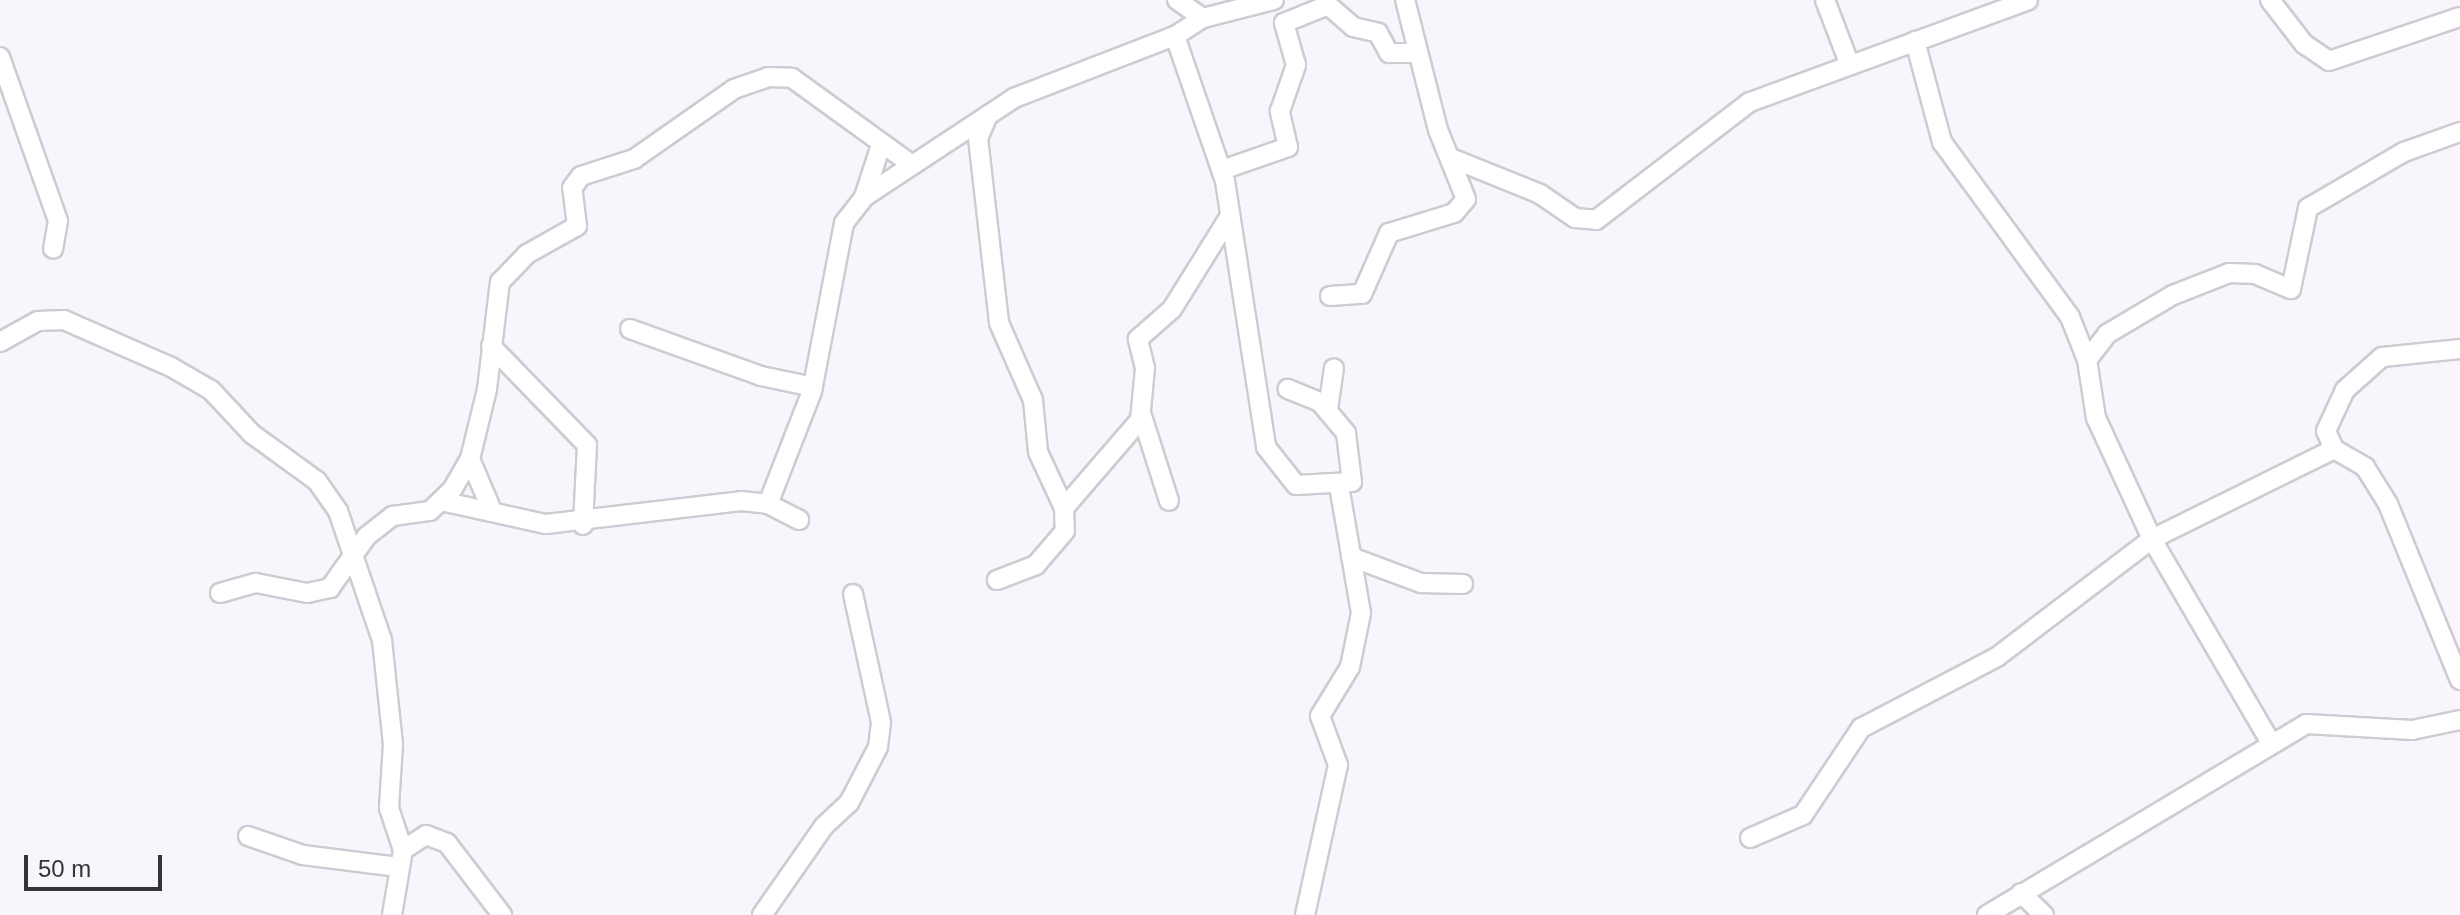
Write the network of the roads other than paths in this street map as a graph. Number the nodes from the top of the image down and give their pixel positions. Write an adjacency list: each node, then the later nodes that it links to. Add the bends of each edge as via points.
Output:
1 (1177, 0): 9 (street)
2 (1274, 0): 9 (street)
3 (1405, 0): 13 (street)
4 (1825, 0): 15 (street)
5 (1974, 0): 10 (street)
6 (2028, 0): 10 (street)
7 (2270, 0): 8 (street, via 2304,44 2329,61)
8 (2460, 17)
9 (1203, 18): 11 (street)
10 (1982, 19): 12 (street)
11 (1175, 36): 16 (street, via 1014,98); 21 (street)
12 (1915, 41): 15 (street); 30 (street, via 1942,142 2070,317)
13 (1418, 53): 19 (street); 21 (street, via 1389,53 1378,33 1353,27 1328,5 1284,23 1296,65 1280,111 1288,147)
14 (0, 57): 24 (street, via 58,221)
15 (1849, 63): 19 (street, via 1750,102 1596,220 1575,218 1540,194)
16 (988, 115): 20 (street); 43 (street, via 978,138 999,323 1033,400 1038,452)
17 (2460, 132): 30 (street, via 2404,152 2308,208 2291,289 2255,274 2229,273 2173,295 2107,334)
18 (881, 145): 20 (street); 22 (street); 28 (street, via 792,78 751,80 634,159 581,176 572,188 577,226 527,254 500,282)
19 (1451, 158): 25 (street, via 1467,188 1460,206 1389,233 1362,294)
20 (912, 165): 22 (street)
21 (1222, 170): 23 (street)
22 (864, 197): 32 (street, via 844,223)
23 (1230, 216): 35 (street, via 1172,309 1138,339); 38 (street, via 1266,447 1296,485)
24 (53, 249)
25 (1330, 296)
26 (630, 329): 32 (street, via 761,376)
27 (0, 342): 47 (street, via 38,321 64,320 185,374 317,481)
28 (491, 346): 37 (street); 45 (street, via 587,445)
29 (2460, 349): 36 (street, via 2382,357 2333,406 2326,431)
30 (2087, 360): 46 (street, via 2096,418)
31 (1334, 368): 34 (street)
32 (813, 387): 41 (street, via 797,445)
33 (1288, 389): 34 (street)
34 (1328, 409): 38 (street, via 1350,448 1352,482)
35 (1141, 413): 40 (street); 43 (street)
36 (2334, 449): 46 (street); 53 (street, via 2351,453 2388,504)
37 (470, 459): 39 (street); 42 (street)
38 (1339, 485): 48 (street)
39 (441, 501): 42 (street); 47 (street, via 430,511 393,516)
40 (1169, 501)
41 (768, 504): 44 (street); 45 (street, via 648,508)
42 (490, 506): 45 (street, via 515,521)
43 (1064, 508): 49 (street, via 1065,531 1053,552)
44 (799, 520)
45 (583, 525)
46 (2152, 539): 55 (street); 57 (street, via 1997,657 1861,728 1803,815)
47 (357, 554): 51 (street, via 330,588 307,593 256,583); 58 (street, via 382,640 393,744 389,808)
48 (1351, 557): 50 (street, via 1421,583); 63 (street, via 1361,613 1350,667 1320,716 1338,765)
49 (997, 580)
50 (1463, 584)
51 (220, 593)
52 (853, 594): 62 (street, via 881,722 878,747 849,803 824,826)
53 (2460, 680)
54 (2459, 723): 55 (street, via 2412,730 2306,724)
55 (2271, 743): 59 (street)
56 (248, 836): 58 (street, via 303,855)
57 (1750, 838)
58 (400, 858): 60 (street); 61 (street, via 426,835 447,843)
59 (2021, 893): 64 (street); 65 (street)
60 (392, 915)
61 (502, 915)
62 (762, 915)
63 (1305, 915)
64 (1987, 915)
65 (2044, 915)

